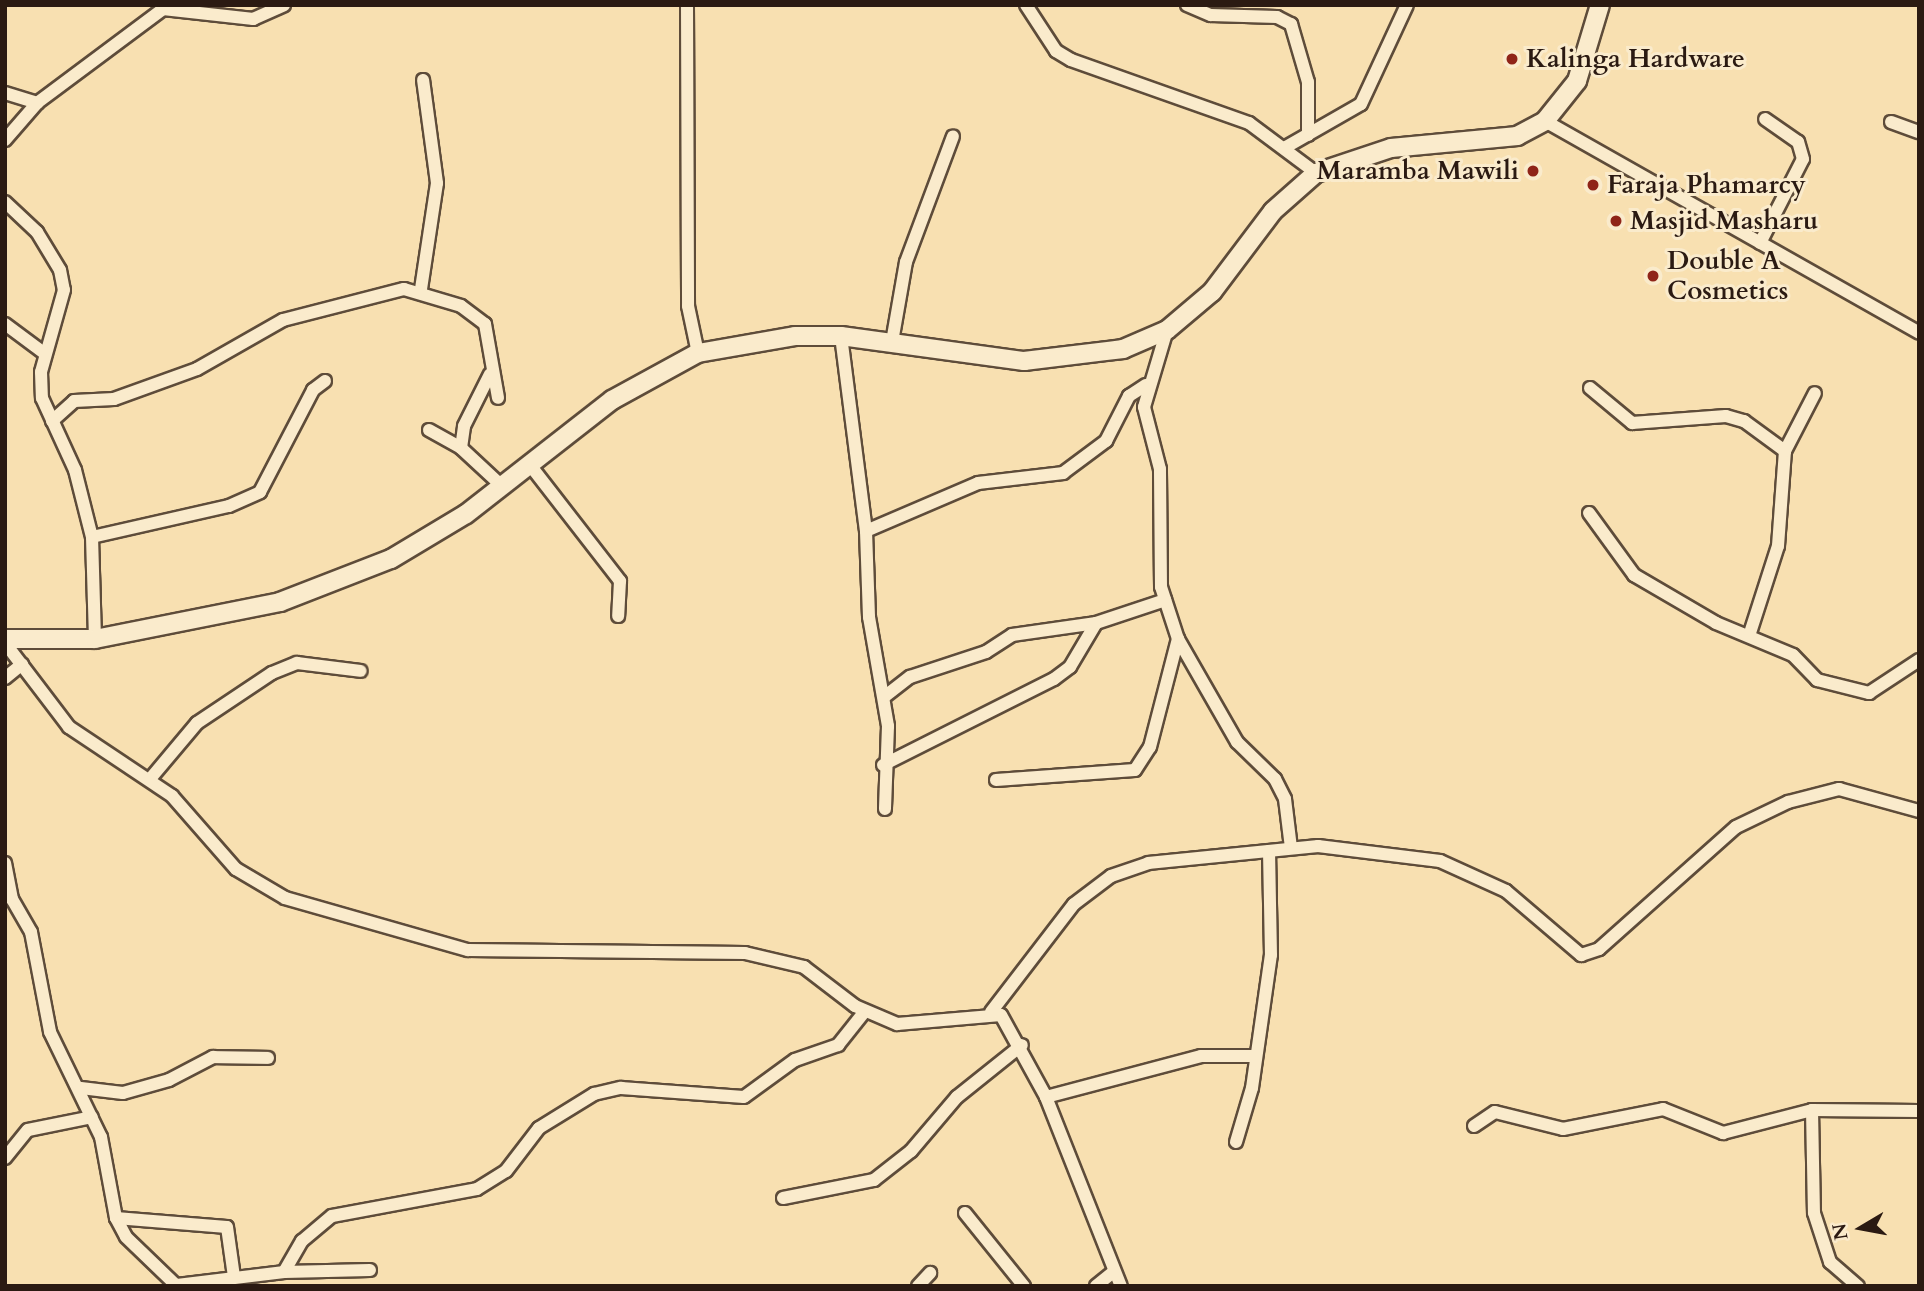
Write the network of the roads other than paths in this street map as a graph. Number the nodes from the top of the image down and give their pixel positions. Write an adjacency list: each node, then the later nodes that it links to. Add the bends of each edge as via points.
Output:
1 (284, 5): 7 (street, via 253,19)
2 (687, 5): 29 (street, via 688,306)
3 (1026, 5): 18 (street, via 1056,51 1071,60 1222,111)
4 (1187, 5): 15 (street, via 1211,15 1277,17 1291,24 1308,82)
5 (1407, 5): 15 (street, via 1361,104)
6 (1600, 5): 12 (street, via 1577,81)
7 (172, 7): 10 (street, via 149,18)
8 (424, 80): 22 (street, via 437,183)
9 (5, 93): 10 (street)
10 (37, 103): 17 (street)
11 (1765, 119): 21 (street, via 1798,142 1803,159)
12 (1545, 121): 19 (street, via 1517,136 1391,148); 21 (street)
13 (1891, 122): 14 (street)
14 (1919, 132)
15 (1308, 135): 18 (street)
16 (953, 136): 27 (street, via 906,262)
17 (5, 140)
18 (1286, 146): 19 (street)
19 (1316, 173): 24 (street, via 1273,211 1212,292)
20 (5, 202): 28 (street, via 37,232 60,271 59,318)
21 (1760, 243): 25 (street)
22 (421, 289): 30 (street, via 485,324); 36 (street, via 317,308 197,369 114,399 74,401)
23 (5, 324): 28 (street)
24 (1167, 330): 27 (street, via 1081,359 1024,361); 32 (street)
25 (1919, 333)
26 (841, 336): 27 (street); 29 (street, via 795,336); 43 (street)
27 (892, 342)
28 (44, 353): 36 (street, via 42,398)
29 (698, 353): 40 (street, via 611,400)
30 (490, 374): 35 (street); 38 (street, via 464,426)
31 (325, 381): 44 (street, via 313,390 260,492 229,506)
32 (1146, 385): 43 (street, via 1129,396 1106,441 1063,473 968,486); 45 (street, via 1144,407 1160,469)
33 (1590, 388): 39 (street, via 1632,423 1726,416 1744,421)
34 (1815, 393): 39 (street)
35 (498, 398)
36 (52, 421): 44 (street, via 75,470)
37 (429, 430): 38 (street)
38 (461, 447): 41 (street)
39 (1785, 451): 48 (street, via 1778,546)
40 (530, 465): 41 (street); 46 (street, via 620,581)
41 (502, 486): 49 (street, via 391,559 280,602)
42 (1589, 513): 48 (street, via 1634,575 1716,623)
43 (866, 531): 56 (street, via 869,617)
44 (92, 537): 49 (street)
45 (1165, 600): 47 (street); 50 (street)
46 (618, 616)
47 (1096, 623): 56 (street, via 1012,635 986,652 909,677); 57 (street, via 1070,667 1054,678)
48 (1750, 633): 52 (street, via 1793,655 1817,680 1846,692 1882,689)
49 (96, 639): 51 (street)
50 (1178, 639): 59 (street, via 1150,747 1135,770); 62 (street, via 1237,742 1275,779 1285,799)
51 (5, 641): 53 (street)
52 (1919, 660)
53 (22, 664): 55 (street); 58 (street, via 69,727)
54 (361, 671): 58 (street, via 296,663 272,673 197,723)
55 (5, 678)
56 (884, 697): 57 (street)
57 (883, 765): 60 (street)
58 (150, 779): 65 (street, via 236,869 285,898 468,950 745,953 804,967)
59 (996, 780)
60 (885, 809)
61 (1919, 811): 62 (street, via 1839,789 1788,802 1736,827 1599,949 1581,955 1506,891 1462,866 1362,848)
62 (1291, 848): 63 (street)
63 (1269, 850): 66 (street, via 1148,863 1111,876 1074,904); 68 (street, via 1270,955)
64 (5, 863): 70 (street, via 12,899 32,932 50,1032)
65 (865, 1011): 66 (street, via 897,1024); 82 (street, via 838,1045 795,1060 744,1097 621,1088 594,1094 539,1128 506,1171 477,1189 332,1216 302,1241)
66 (991, 1012): 67 (street)
67 (1022, 1045): 71 (street); 78 (street, via 957,1097 911,1151 874,1180)
68 (1255, 1056): 71 (street, via 1201,1056); 76 (street)
69 (268, 1058): 70 (street, via 213,1058 123,1093)
70 (81, 1088): 74 (street)
71 (1046, 1097): 83 (street)
72 (1812, 1110): 73 (street); 75 (street, via 1723,1133 1663,1109 1563,1129 1495,1112); 91 (street, via 1814,1213 1830,1262)
73 (1919, 1111)
74 (92, 1116): 77 (street, via 28,1130); 80 (street)
75 (1474, 1126)
76 (1236, 1142)
77 (5, 1158)
78 (783, 1198)
79 (965, 1213): 88 (street)
80 (117, 1218): 85 (street, via 227,1227); 86 (street, via 126,1237)
81 (370, 1270): 82 (street)
82 (284, 1272): 85 (street)
83 (1113, 1272): 89 (street); 90 (street)
84 (930, 1273): 87 (street)
85 (234, 1277): 86 (street)
86 (177, 1285)
87 (918, 1286)
88 (1024, 1286)
89 (1096, 1286)
90 (1121, 1286)
91 (1858, 1286)

